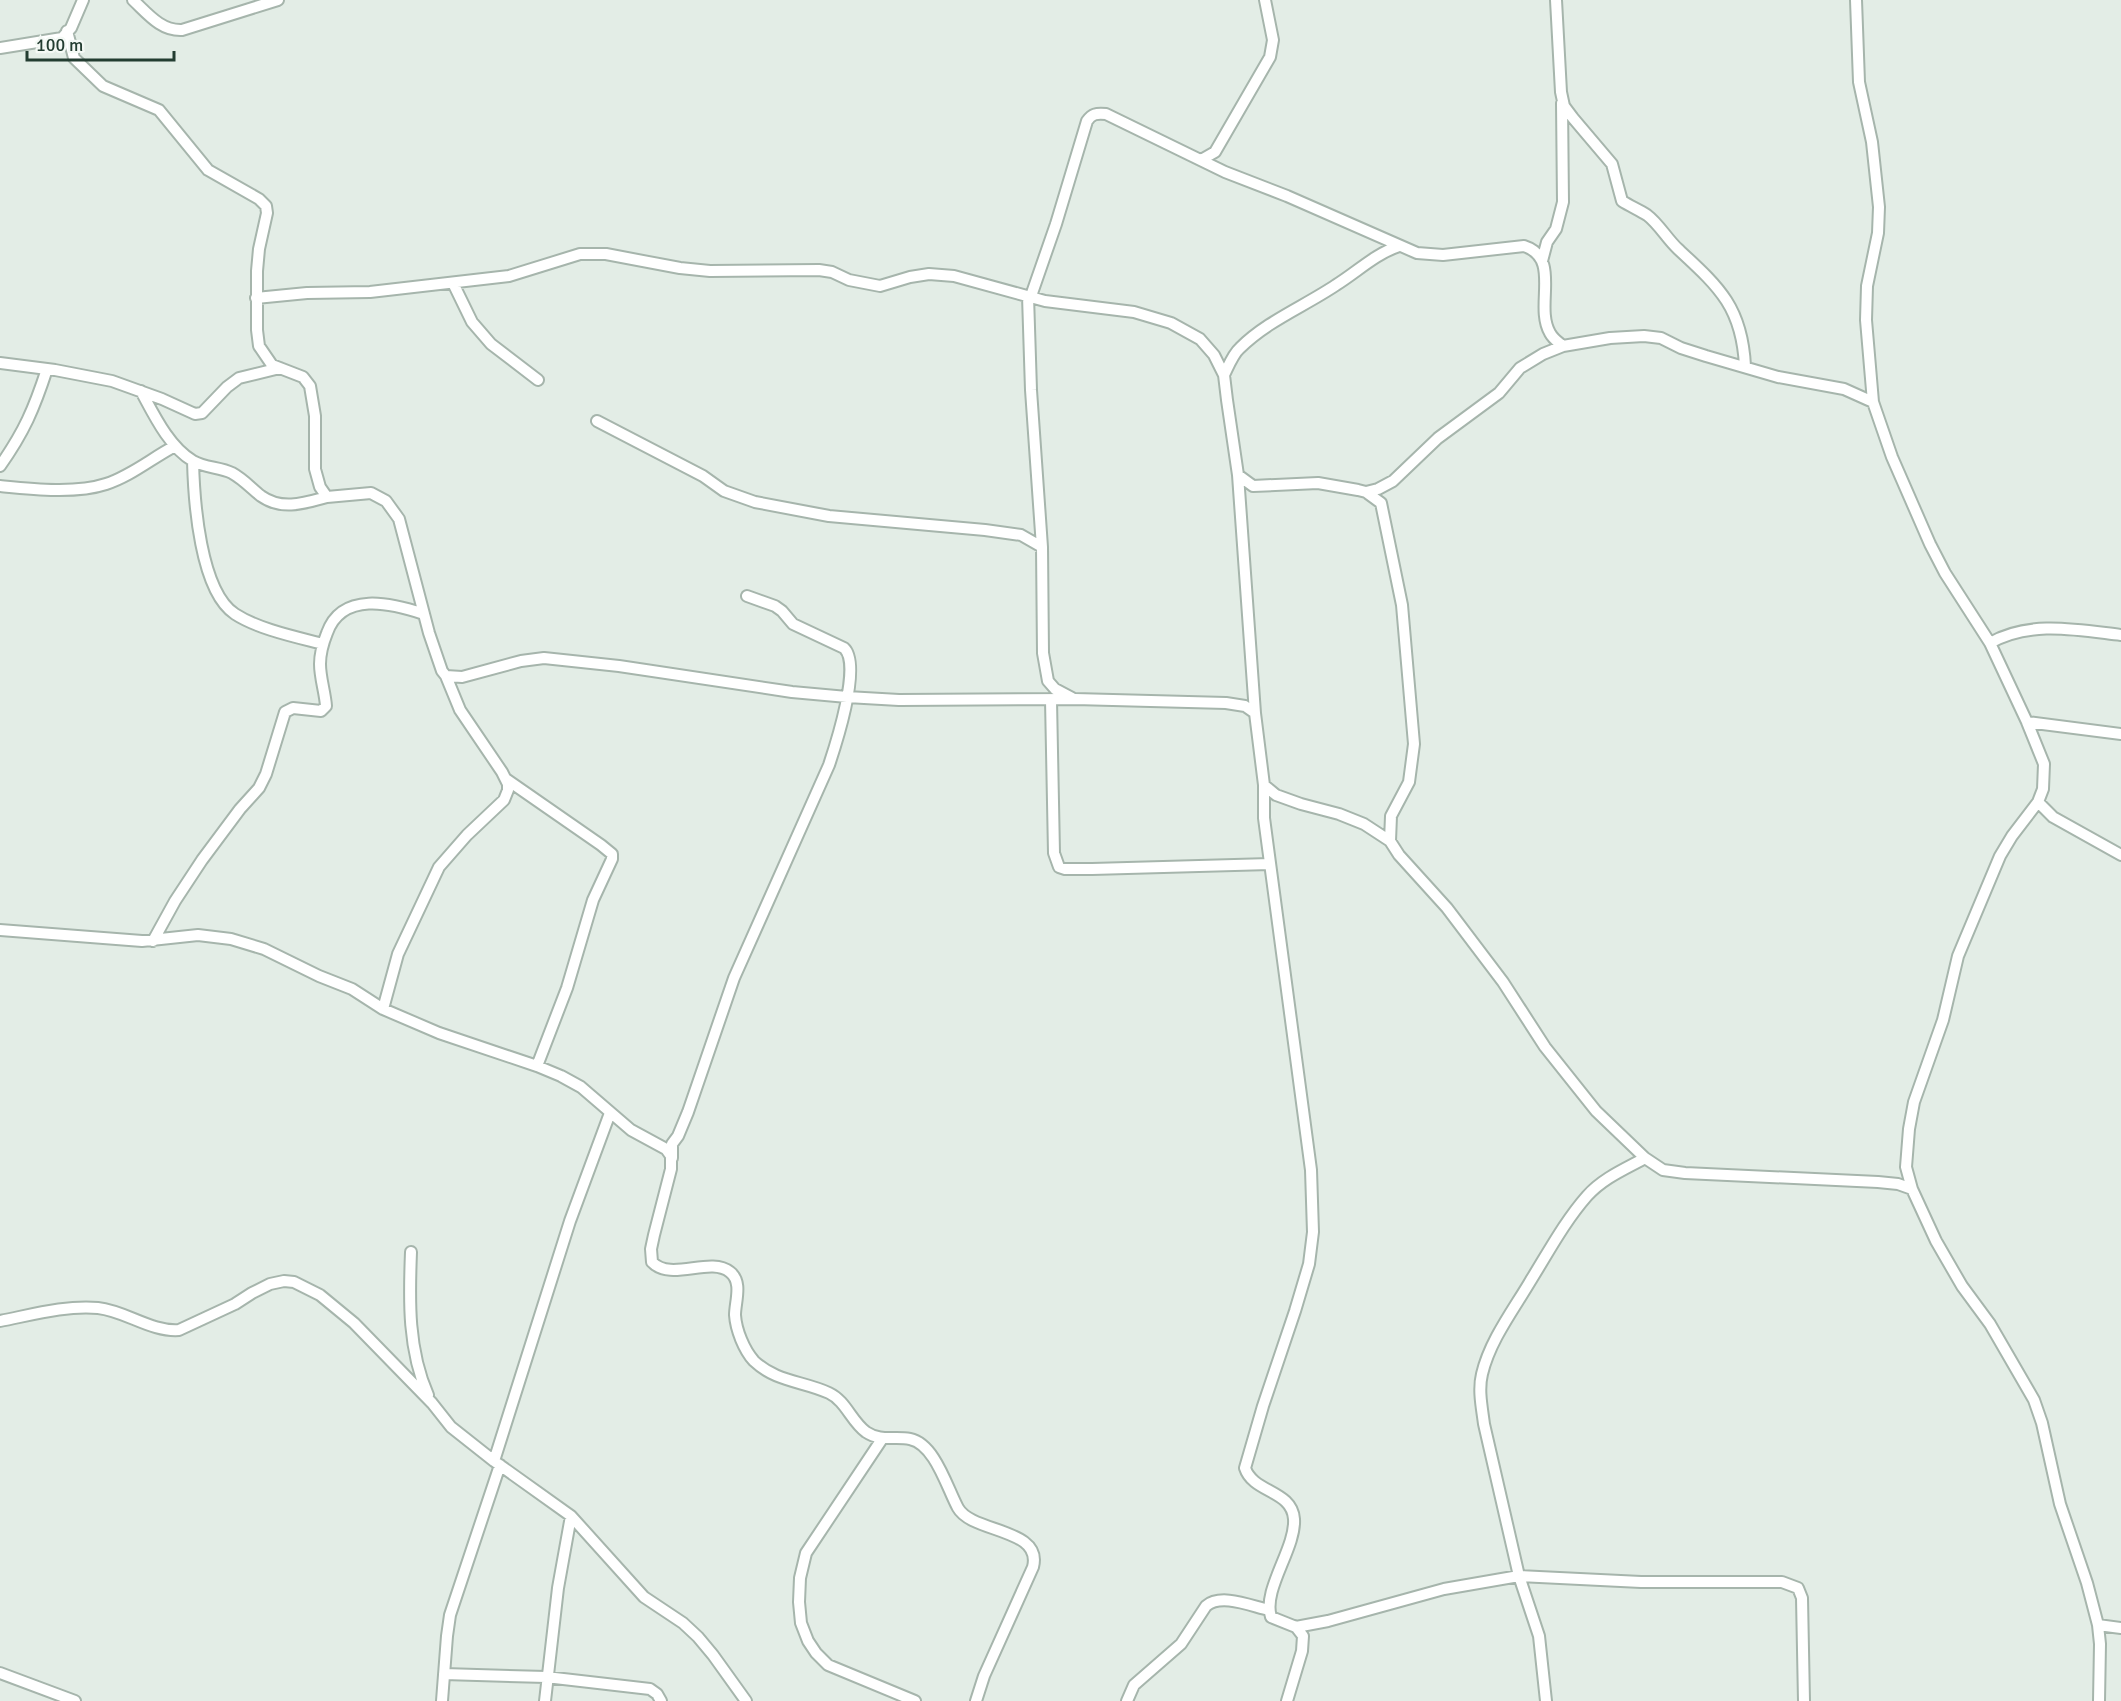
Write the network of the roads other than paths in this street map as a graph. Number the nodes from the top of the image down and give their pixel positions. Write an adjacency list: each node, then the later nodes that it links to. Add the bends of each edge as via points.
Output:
1 (83, 0): 7 (street)
2 (133, 0): 3 (street, via 164,28 173,31)
3 (278, 0)
4 (1265, 0): 10 (street, via 1273,40 1270,57 1215,152)
5 (1556, 0): 9 (street)
6 (1856, 0): 26 (street, via 1859,82 1872,142 1879,207 1867,286)
7 (68, 32): 8 (street, via 62,38); 15 (street, via 74,58 103,86 159,110 208,170 260,198 266,206)
8 (0, 48)
9 (1562, 99): 12 (street, via 1563,202); 20 (street, via 1612,164 1622,201 1647,215 1722,293 1739,324)
10 (1201, 160): 11 (street); 14 (street, via 1106,114 1091,115)
11 (1399, 246): 12 (street, via 1417,253 1443,255 1524,246 1533,249); 17 (street, via 1385,251)
12 (1542, 261): 16 (street, via 1547,326)
13 (453, 283): 14 (street, via 509,276 580,254 606,254 710,271 819,270 880,286 929,274 954,276); 15 (street); 24 (street, via 472,322 491,344)
14 (1029, 296): 18 (street, via 1134,312 1171,323 1200,339); 37 (street, via 1030,390)
15 (256, 298): 21 (street, via 260,346 272,365)
16 (1563, 346): 20 (street, via 1644,336); 32 (street, via 1520,368 1499,393 1438,438)
17 (1238, 349): 18 (street); 23 (street)
18 (1209, 350): 23 (street)
19 (0, 363): 22 (street)
20 (1745, 366): 26 (street, via 1778,377 1844,389)
21 (280, 368): 25 (street, via 238,378 202,413 195,414); 35 (street, via 303,377 310,386 315,416 315,469)
22 (47, 369): 25 (street, via 112,381); 30 (street, via 34,409)
23 (1224, 375): 31 (street)
24 (538, 380)
25 (141, 391): 28 (street)
26 (1873, 402): 43 (street, via 1930,544)
27 (597, 421): 38 (street, via 724,491 755,502 829,516)
28 (175, 446): 29 (street); 33 (street, via 97,487)
29 (193, 461): 35 (street, via 232,473 275,503 293,505); 44 (street, via 195,500 209,576 226,605 246,620)
30 (0, 466)
31 (1238, 475): 34 (street, via 1253,486 1318,483); 50 (street)
32 (1393, 481): 34 (street); 36 (street)
33 (0, 486)
34 (1366, 492): 36 (street)
35 (327, 497): 41 (street, via 371,493 386,501 399,519)
36 (1381, 503): 56 (street, via 1402,605 1414,744 1409,782 1391,816)
37 (1041, 525): 38 (street); 39 (street)
38 (1028, 537): 39 (street)
39 (1042, 547): 46 (street, via 1043,653)
40 (747, 596): 47 (street, via 775,606 793,624 848,652)
41 (424, 614): 44 (street, via 381,604 345,608 336,615); 45 (street)
42 (2121, 635): 43 (street, via 2052,628 2008,634)
43 (1990, 643): 51 (street)
44 (323, 644): 60 (street, via 320,665 326,706 321,711 293,708 285,712 259,788 202,860)
45 (446, 676): 47 (street, via 462,677 544,658); 53 (street, via 460,710)
46 (1048, 681): 48 (street); 49 (street)
47 (847, 697): 49 (street); 65 (street, via 829,765 734,978 688,1112 672,1144)
48 (1075, 699): 49 (street); 50 (street, via 1226,703 1245,706)
49 (1045, 700): 58 (street, via 1054,853 1059,867)
50 (1255, 713): 54 (street)
51 (2027, 722): 52 (street); 55 (street, via 2044,764)
52 (2121, 734)
53 (506, 779): 61 (street, via 508,790 504,800 439,867 398,954); 62 (street, via 612,854)
54 (1264, 785): 56 (street, via 1276,795 1364,824); 58 (street)
55 (2038, 802): 57 (street, via 2053,817); 66 (street, via 2000,856 1958,956 1943,1020 1912,1111 1906,1167)
56 (1390, 841): 64 (street, via 1447,908 1503,982 1545,1047 1596,1111)
57 (2121, 855)
58 (1270, 864): 74 (street, via 1311,1170 1313,1232 1309,1264 1245,1468 1253,1482 1284,1500 1293,1511 1293,1529)
59 (0, 930): 60 (street)
60 (153, 941): 61 (street, via 198,935 238,941 352,989)
61 (383, 1009): 62 (street, via 438,1033)
62 (537, 1066): 63 (street, via 581,1087)
63 (610, 1113): 65 (street, via 666,1149); 71 (street, via 570,1221)
64 (1645, 1158): 66 (street, via 1663,1170 1685,1173 1878,1182); 73 (street, via 1610,1177 1588,1195 1561,1230 1488,1355 1482,1376 1484,1424)
65 (672, 1161): 70 (street, via 651,1249 652,1262 665,1269 720,1267 733,1274 737,1286 737,1330 752,1359 784,1379 832,1394 857,1424)
66 (1912, 1189): 75 (street, via 1962,1286 1990,1324 2034,1400 2060,1504)
67 (411, 1252): 69 (street, via 409,1297 413,1341 420,1375)
68 (0, 1321): 69 (street, via 75,1308 99,1308 172,1331 235,1305 270,1284 294,1282 321,1294)
69 (432, 1403): 71 (street, via 451,1427)
70 (882, 1439): 86 (street, via 806,1553 800,1578 801,1623 808,1641 828,1665); 87 (street, via 912,1439 920,1443 934,1457 967,1518 1021,1540 1034,1551 1033,1567)
71 (497, 1463): 72 (street); 79 (street, via 450,1615)
72 (571, 1516): 80 (street); 85 (street, via 644,1597 698,1637)
73 (1519, 1576): 76 (street, via 1444,1589); 90 (street, via 1539,1636); 91 (street, via 1792,1585 1802,1598)
74 (1269, 1610): 76 (street, via 1271,1617); 88 (street, via 1221,1599 1212,1601 1181,1644 1134,1685)
75 (2098, 1625): 77 (street); 92 (street)
76 (1296, 1627): 89 (street, via 1304,1642)
77 (2121, 1628)
78 (0, 1673): 81 (street)
79 (444, 1674): 80 (street); 82 (street)
80 (546, 1677): 83 (street); 84 (street, via 650,1689)
81 (75, 1701)
82 (442, 1701)
83 (545, 1701)
84 (661, 1701)
85 (746, 1701)
86 (915, 1701)
87 (976, 1701)
88 (1127, 1701)
89 (1287, 1701)
90 (1546, 1701)
91 (1804, 1701)
92 (2099, 1701)

